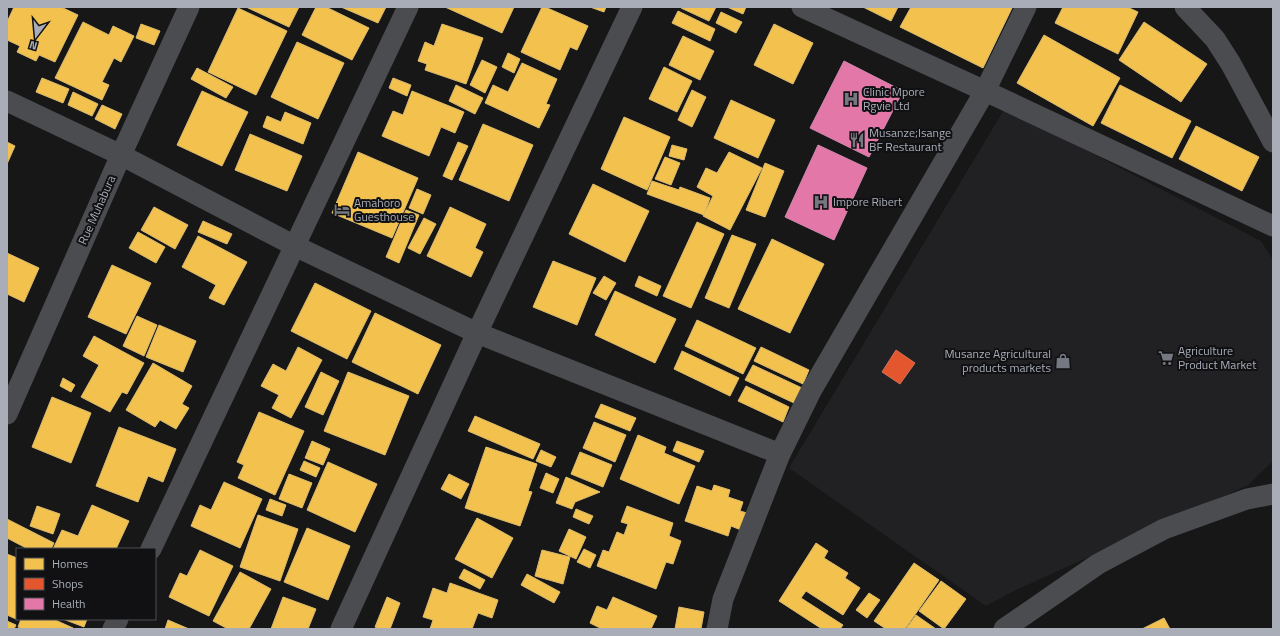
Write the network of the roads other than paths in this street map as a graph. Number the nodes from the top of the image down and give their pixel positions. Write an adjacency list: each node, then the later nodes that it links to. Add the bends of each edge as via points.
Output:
1 (189, 7): 10 (street, Rue Muhabura)
2 (408, 7): 12 (street)
3 (632, 7): 13 (street)
4 (802, 7): 7 (street)
5 (1026, 7): 7 (street)
6 (1185, 7): 9 (street, via 1215,39)
7 (985, 91): 11 (street); 15 (street, via 811,391)
8 (7, 101): 10 (street)
9 (1273, 142)
10 (122, 155): 12 (street); 14 (street, Rue Muhabura)
11 (1273, 226)
12 (295, 246): 13 (street); 17 (street)
13 (476, 333): 15 (street); 20 (street)
14 (7, 414)
15 (780, 454): 21 (street, via 723,600)
16 (1273, 494): 22 (street, via 1247,499 1164,529 1098,564)
17 (151, 548)
18 (118, 620): 19 (street)
19 (113, 629)
20 (341, 629)
21 (718, 629)
22 (1004, 629)

